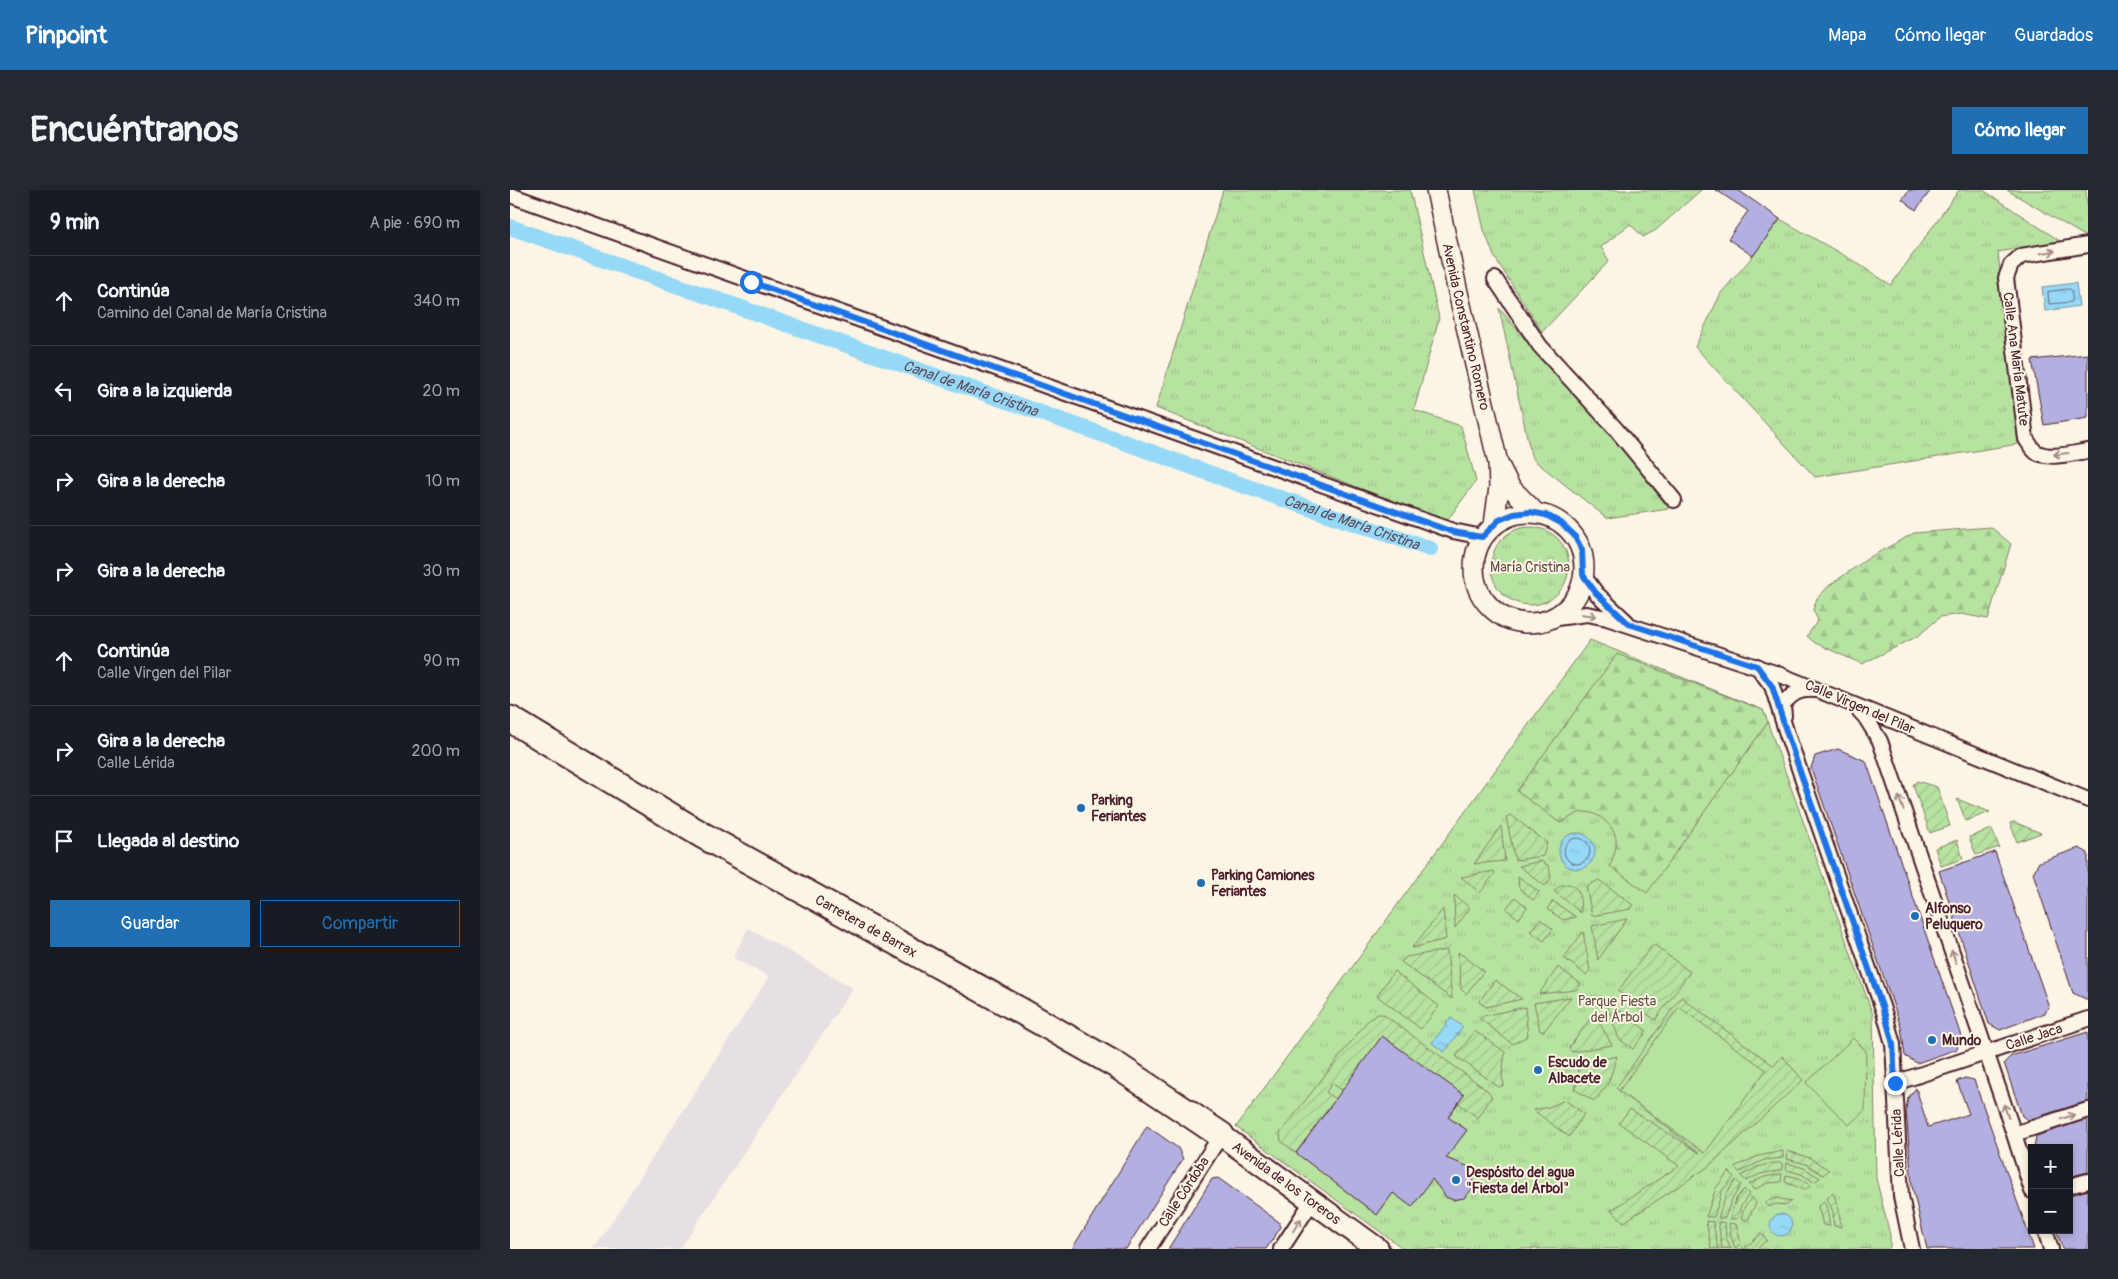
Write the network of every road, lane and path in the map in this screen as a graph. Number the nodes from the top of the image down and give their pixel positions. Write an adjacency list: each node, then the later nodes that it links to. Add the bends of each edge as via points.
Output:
1 (1436, 190): 6 (street, Avenida Constantino Romero)
2 (510, 195): 9 (street, via 1453,532)
3 (2088, 245): 5 (street, Calle Ana María Matute, one-way to 3, via 2053,456 2034,451 2026,439 2006,278 2011,265 2021,256)
4 (1495, 279): 7 (street, via 1540,346 1615,428)
5 (2088, 450)
6 (1498, 463): 8 (street, Avenida Constantino Romero, via 1510,487); 9 (street, Avenida Constantino Romero, via 1499,487)
7 (1674, 500)
8 (1536, 513): 9 (street, via 1514,514); 10 (street, via 1561,523 1574,535 1582,550)
9 (1488, 531): 11 (street, via 1475,552 1473,570 1476,587 1485,602 1514,622 1532,623)
10 (1583, 575): 11 (street, via 1571,604); 12 (street, Calle Virgen del Pilar, via 1596,593)
11 (1549, 619): 12 (street, Calle Virgen del Pilar, one-way to 12, via 1586,614)
12 (1629, 624): 13 (street, Calle Virgen del Pilar)
13 (1757, 666): 14 (street, Calle Virgen del Pilar); 17 (street, Calle Lérida, via 1772,686)
14 (1820, 690): 15 (street, Calle Virgen del Pilar); 17 (street, Calle Lérida, via 1797,691 1792,695 1783,704)
15 (1854, 704): 18 (street, Calle Virgen del Pilar); 19 (street)
16 (510, 719): 26 (highway, Carretera de Barrax, via 702,835 1116,1065)
17 (1784, 724): 23 (street, Calle Lérida, via 1885,1015 1893,1044)
18 (1909, 728): 19 (street, via 1898,729); 20 (street, Calle Virgen del Pilar)
19 (1880, 741): 22 (street, one-way to 19)
20 (2088, 800)
21 (2088, 1019): 22 (street, Calle Jaca)
22 (1987, 1052): 23 (street, Calle Jaca); 25 (street, one-way to 22)
23 (1895, 1083): 35 (street, Calle Lérida, via 1900,1196)
24 (2088, 1110): 25 (street, one-way to 24)
25 (2014, 1134): 29 (street)
26 (1221, 1135): 30 (main road, Avenida de los Toreros); 32 (street, Calle Córdoba)
27 (2088, 1181): 28 (street)
28 (2073, 1185)
29 (2031, 1189)
30 (1313, 1200): 33 (street, one-way to 30); 34 (main road, Avenida de los Toreros)
31 (2046, 1234): 36 (street)
32 (1148, 1249)
33 (1281, 1249)
34 (1378, 1249)
35 (1912, 1249)
36 (2052, 1249)

